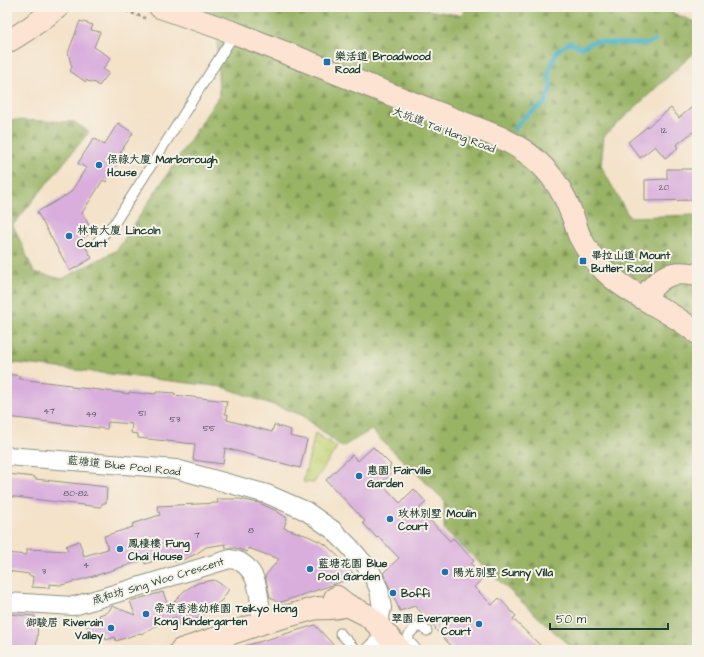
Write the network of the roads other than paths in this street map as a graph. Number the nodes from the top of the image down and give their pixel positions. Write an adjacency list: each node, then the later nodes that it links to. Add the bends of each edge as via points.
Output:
1 (58, 7): 4 (main road)
2 (156, 14): 3 (main road, 大坑道 Tai Hang Road)
3 (235, 33): 5 (lane, via 116,221); 7 (main road, 大坑道 Tai Hang Road, via 499,137 523,150 545,168 562,191 579,235 593,258 613,278)
4 (7, 42)
5 (98, 241)
6 (697, 275): 7 (main road, via 670,274 654,284)
7 (643, 298): 8 (main road, 大坑道 Tai Hang Road)
8 (697, 333)
9 (7, 456): 14 (street, 藍塘道 Blue Pool Road, via 176,469 267,494 306,511 337,534 372,574 380,589)
10 (7, 602): 11 (street, 成和坊 Sing Woo Crescent, via 74,606 230,559 241,562 256,581)
11 (262, 623): 14 (main road, via 318,608 323,601 337,597 367,615); 15 (main road)
12 (427, 631): 18 (lane, via 417,626 408,638)
13 (340, 633): 16 (lane)
14 (388, 637): 17 (street)
15 (181, 650)
16 (356, 650)
17 (371, 650)
18 (417, 650)

